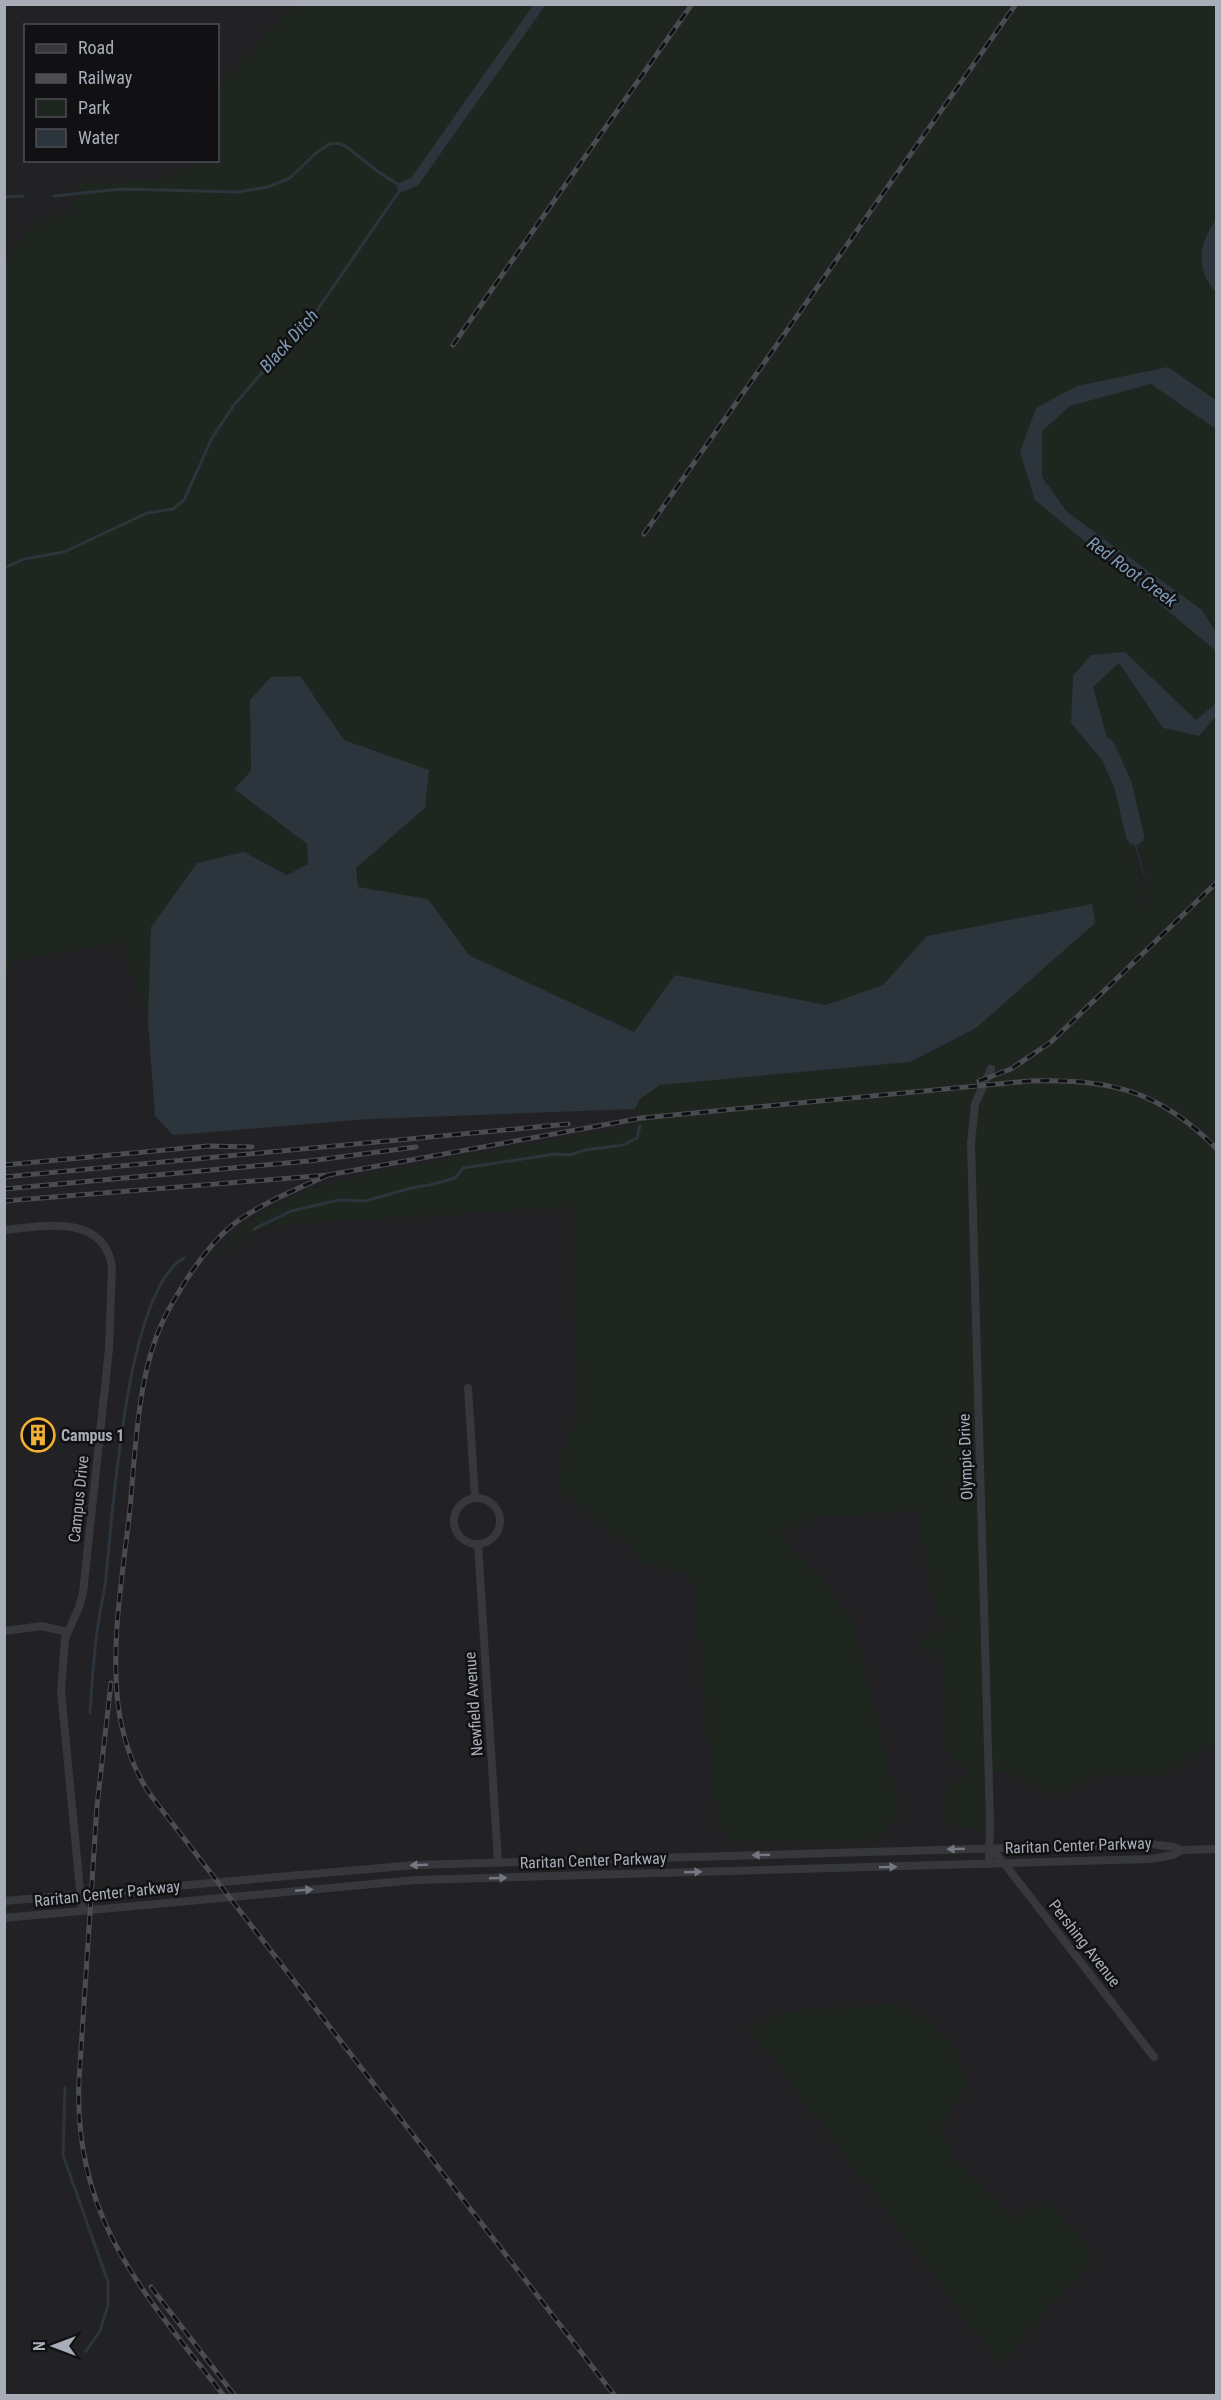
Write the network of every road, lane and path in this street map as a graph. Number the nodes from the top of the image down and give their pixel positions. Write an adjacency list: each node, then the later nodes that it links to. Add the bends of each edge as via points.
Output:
1 (991, 1069): 8 (street, Olympic Drive, via 975,1104 971,1143)
2 (4, 1230): 7 (street, Campus Drive, via 55,1225 77,1228 98,1239 110,1258 109,1349 83,1593)
3 (468, 1388): 4 (street)
4 (475, 1498): 5 (street, via 460,1506 454,1522 462,1538); 5 (street, via 492,1504 500,1521 494,1536)
5 (478, 1544): 11 (street, Newfield Avenue)
6 (4, 1631): 7 (street, via 42,1626)
7 (67, 1632): 14 (street, Campus Drive, via 62,1707)
8 (990, 1848): 10 (street, Raritan Center Parkway, via 1150,1844); 11 (street, Raritan Center Parkway, one-way to 11); 12 (street, Pershing Avenue); 13 (street, Olympic Drive)
9 (1216, 1849): 10 (street, Raritan Center Parkway)
10 (1182, 1850): 12 (street, Raritan Center Parkway, via 1151,1859)
11 (498, 1862): 14 (street, Raritan Center Parkway, one-way to 14, via 380,1867)
12 (1004, 1863): 13 (street, Raritan Center Parkway); 18 (street, Pershing Avenue)
13 (989, 1864): 16 (street, Raritan Center Parkway, one-way to 13, via 416,1880)
14 (81, 1894): 15 (street, Raritan Center Parkway); 16 (street, Campus Drive)
15 (4, 1900)
16 (82, 1910): 17 (street, Raritan Center Parkway)
17 (4, 1918)
18 (1154, 2057)

